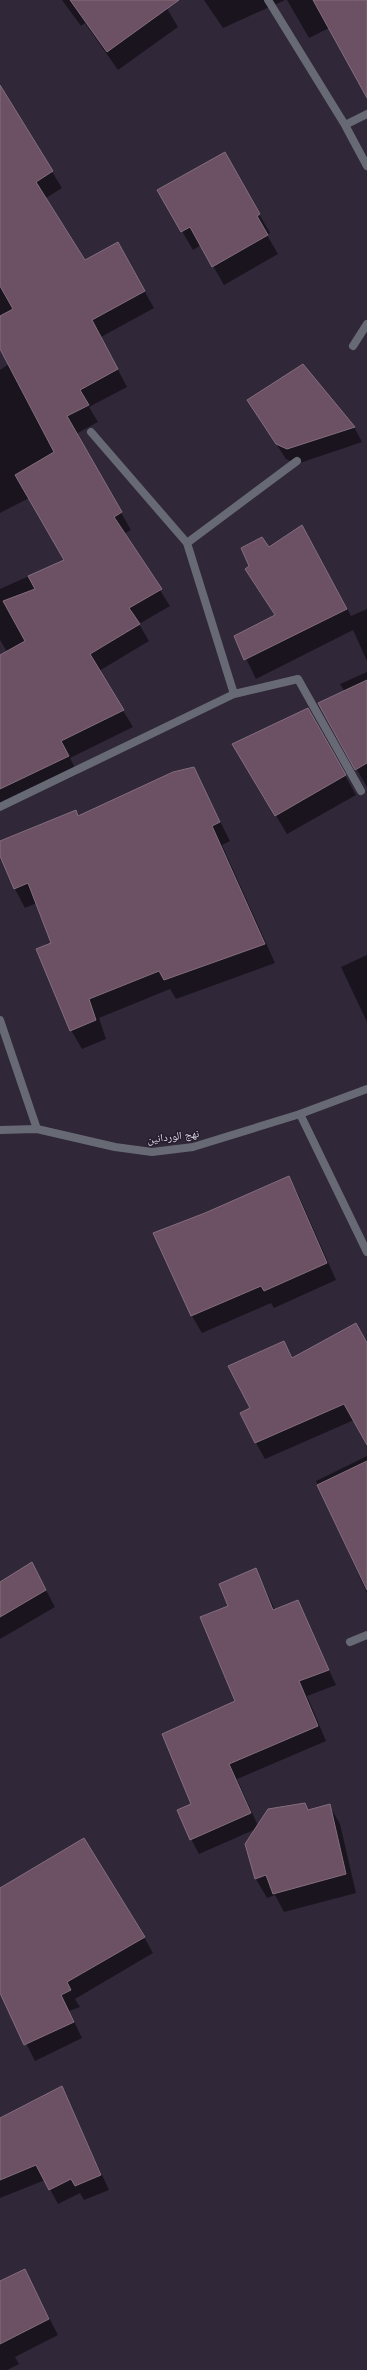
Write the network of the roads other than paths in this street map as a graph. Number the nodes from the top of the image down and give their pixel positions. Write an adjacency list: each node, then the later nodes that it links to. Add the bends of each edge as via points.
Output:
1 (268, 0): 3 (street)
2 (367, 114): 3 (street)
3 (345, 125): 4 (street)
4 (367, 166)
5 (367, 324): 6 (street)
6 (353, 346)
7 (91, 432): 9 (street)
8 (297, 461): 9 (street)
9 (187, 543): 10 (street)
10 (234, 694): 11 (street, via 298,679); 12 (street)
11 (361, 791)
12 (0, 807)
13 (0, 1020): 16 (street)
14 (367, 1090): 15 (street, نهج الوردانين)
15 (300, 1114): 16 (street, نهج الوردانين, via 193,1147 152,1152 115,1147); 18 (street)
16 (36, 1129): 17 (street, نهج الوردانين)
17 (0, 1130)
18 (367, 1252)
19 (367, 1634): 20 (street)
20 (350, 1642)

